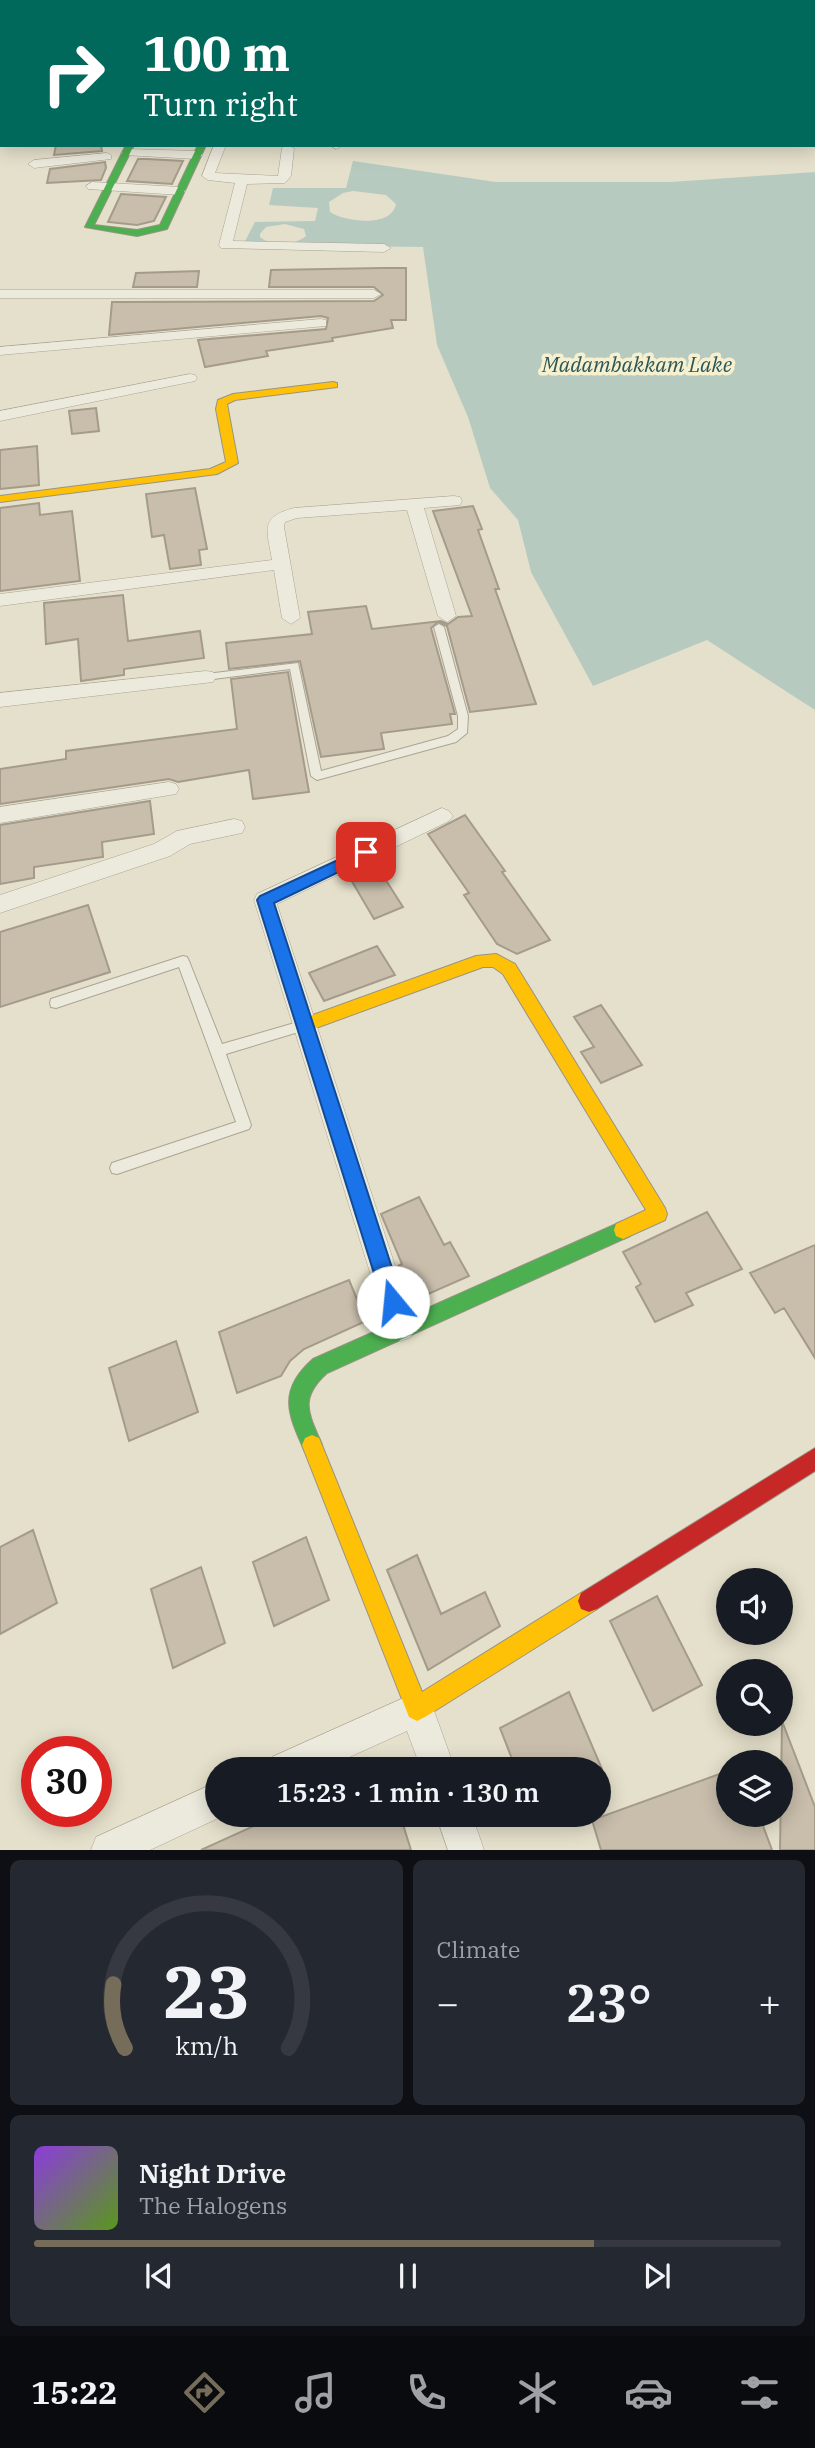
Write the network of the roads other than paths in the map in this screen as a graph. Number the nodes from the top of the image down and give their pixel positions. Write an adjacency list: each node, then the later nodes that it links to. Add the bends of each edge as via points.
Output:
1 (219, 147): 6 (street, via 208,176)
2 (288, 148): 6 (street, via 281,180)
3 (199, 150): 5 (street); 7 (street)
4 (34, 164): 5 (street)
5 (108, 167): 7 (street); 7 (street, via 89,227 155,232 164,227)
6 (242, 180): 8 (street, via 226,245)
7 (180, 191)
8 (384, 248)
9 (0, 294): 10 (street)
10 (374, 294)
11 (321, 323): 12 (street)
12 (0, 351)
13 (190, 377): 15 (street)
14 (333, 385): 16 (street, via 222,402 232,463 213,472)
15 (0, 416)
16 (0, 499)
17 (454, 500): 18 (street)
18 (414, 504): 19 (street, via 284,515 275,527); 22 (street)
19 (282, 564): 20 (street); 21 (street)
20 (0, 600)
21 (291, 618)
22 (443, 622): 23 (lane, via 463,730 452,739 317,776 294,665)
23 (206, 677): 24 (street)
24 (0, 700)
25 (169, 789): 26 (street)
26 (0, 815)
27 (442, 816): 31 (street, via 265,900)
28 (234, 827): 29 (street, via 185,837 162,850)
29 (0, 904)
30 (55, 1003): 32 (lane, via 183,961)
31 (305, 1025): 32 (lane); 34 (street); 34 (street, via 482,961 496,960 509,969 658,1214)
32 (218, 1051): 33 (lane, via 244,1125)
33 (117, 1168)
34 (401, 1327): 36 (street, via 306,1376 298,1389 297,1409)
35 (815, 1459): 36 (street)
36 (417, 1709): 37 (street); 38 (street)
37 (311, 1757)
38 (434, 1757)
39 (205, 1806): 41 (street)
40 (458, 1827): 42 (street)
41 (109, 1850)
42 (466, 1850)

